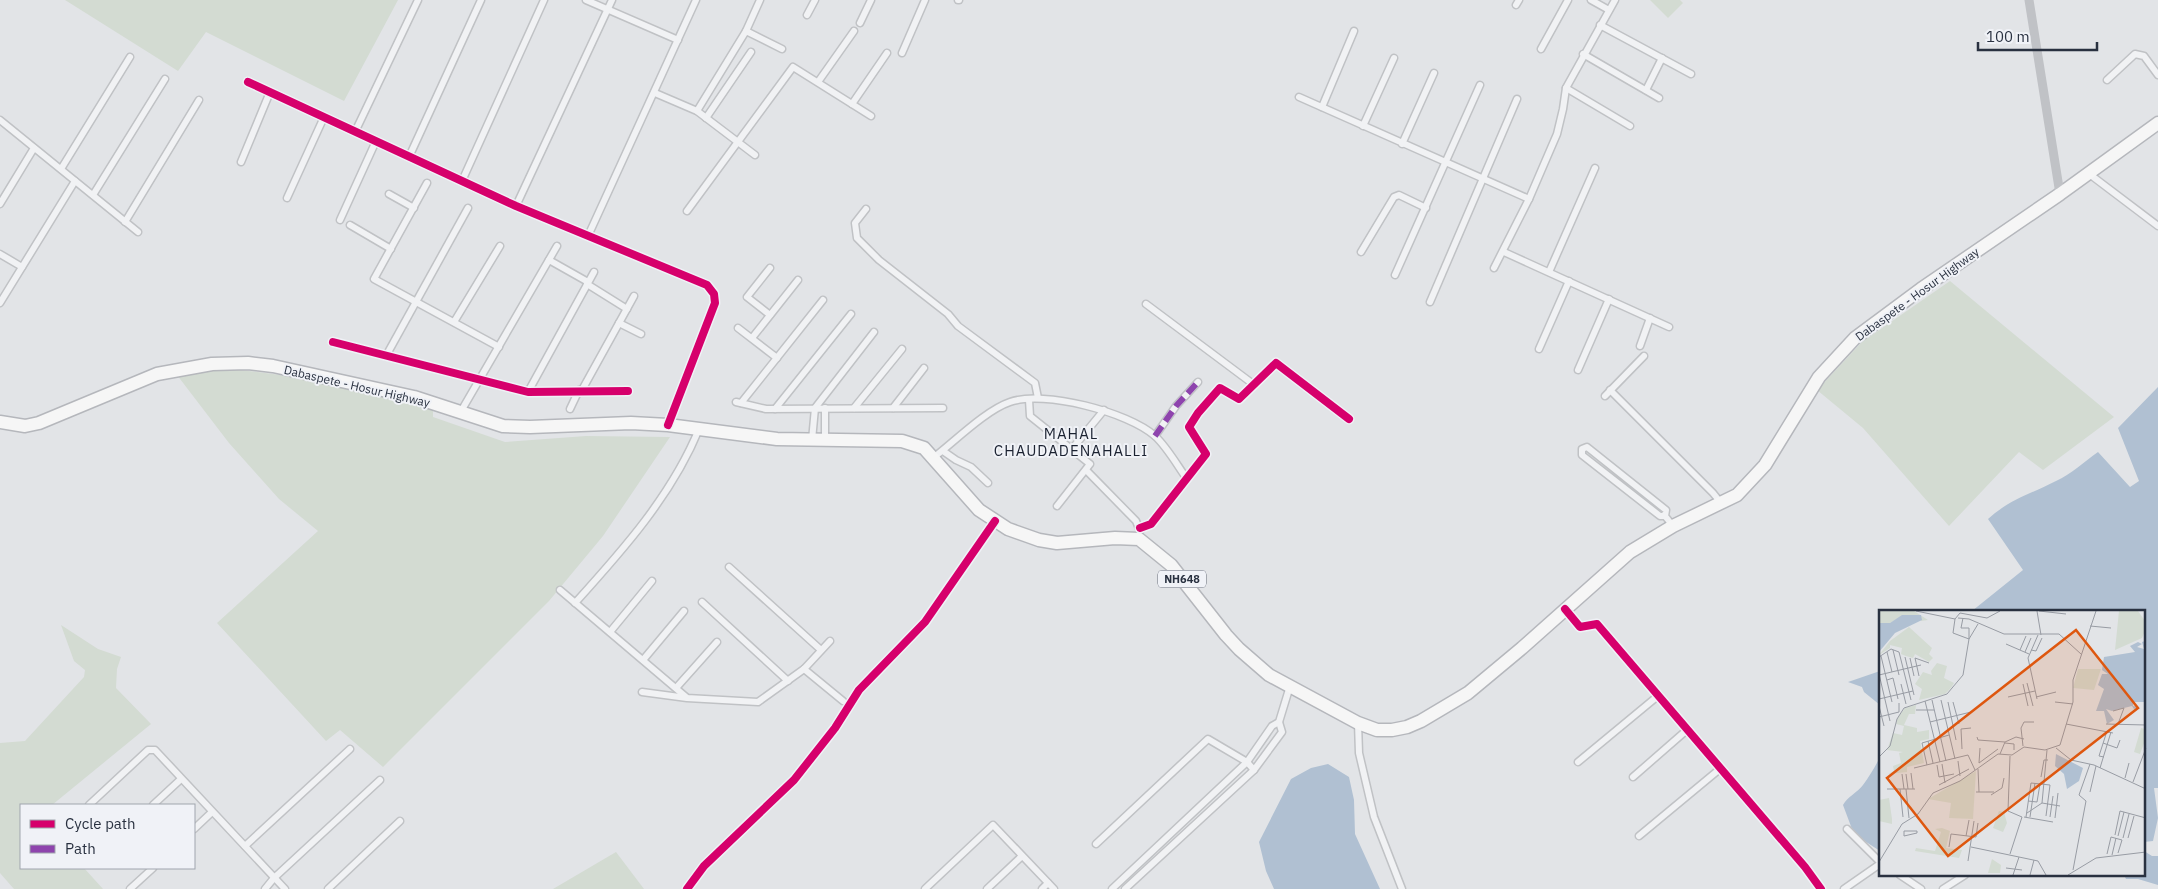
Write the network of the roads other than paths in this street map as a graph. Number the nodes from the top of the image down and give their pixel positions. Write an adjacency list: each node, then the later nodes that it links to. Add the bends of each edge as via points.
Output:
1 (418, 0): 59 (street)
2 (481, 0): 65 (street)
3 (544, 0): 73 (street)
4 (586, 0): 15 (street)
5 (612, 0): 15 (street)
6 (696, 0): 23 (street)
7 (760, 0): 20 (street)
8 (815, 0): 17 (street)
9 (871, 0): 18 (street)
10 (925, 0): 28 (street)
11 (1568, 0): 25 (street)
12 (1591, 0): 16 (street)
13 (1615, 0): 16 (street)
14 (2029, 0): 76 (street)
15 (608, 10): 23 (street); 81 (street)
16 (1609, 10): 19 (street)
17 (807, 16)
18 (860, 23)
19 (1600, 25): 29 (street); 32 (street)
20 (746, 31): 24 (street); 51 (street)
21 (854, 31): 39 (street)
22 (1354, 31): 50 (street)
23 (678, 40): 44 (street)
24 (782, 49)
25 (1541, 49)
26 (751, 52): 54 (street)
27 (887, 53): 49 (street)
28 (902, 53)
29 (1583, 54): 41 (street); 42 (street)
30 (130, 57): 69 (street)
31 (1394, 58): 57 (street)
32 (1662, 58): 34 (street); 42 (street)
33 (1434, 73): 62 (street)
34 (1691, 74)
35 (2158, 75): 37 (street, via 2144,56 2135,54)
36 (165, 79): 77 (street)
37 (2107, 80)
38 (248, 82): 43 (street)
39 (818, 82): 49 (street); 61 (street, via 793,67)
40 (1480, 86): 67 (street)
41 (1566, 88): 58 (street); 79 (street, via 1557,134)
42 (1646, 90): 46 (street)
43 (270, 92): 53 (street); 66 (street)
44 (655, 93): 51 (street); 92 (street)
45 (1299, 97): 50 (street)
46 (1660, 98)
47 (1517, 99): 71 (street)
48 (199, 100): 88 (street)
49 (852, 104): 52 (street)
50 (1322, 107): 57 (street)
51 (697, 112): 54 (street)
52 (871, 116)
53 (324, 117): 59 (street); 78 (street)
54 (706, 118): 61 (street)
55 (0, 120): 63 (street)
56 (2158, 123): 70 (highway, Dabaspete - Hosur Highway / NH648)
57 (1363, 126): 62 (street)
58 (1630, 126)
59 (355, 132): 60 (street)
60 (376, 141): 65 (street); 87 (street)
61 (738, 142): 64 (street); 86 (street)
62 (1402, 144): 67 (street)
63 (34, 148): 69 (street); 80 (street)
64 (755, 155)
65 (409, 156): 73 (street)
66 (241, 162)
67 (1446, 163): 71 (street); 84 (street)
68 (1595, 168): 104 (street)
69 (61, 169): 72 (street)
70 (2088, 173): 76 (highway, Dabaspete - Hosur Highway / NH648); 90 (street)
71 (1484, 180): 79 (street); 113 (street)
72 (75, 181): 77 (street); 100 (street)
73 (462, 181): 81 (street)
74 (427, 183): 82 (street)
75 (389, 194): 82 (street)
76 (2060, 194): 167 (highway, Dabaspete - Hosur Highway / NH648, via 1921,288 1855,338 1819,377 1766,465 1736,495)
77 (93, 195): 88 (street)
78 (287, 198)
79 (1529, 199): 97 (street)
80 (0, 204)
81 (516, 206): 92 (street)
82 (414, 208): 95 (street)
83 (468, 208): 110 (street)
84 (1426, 208): 96 (street, via 1399,195 1394,197); 105 (street)
85 (866, 209): 145 (street, via 855,223 857,238 958,326 1035,383)
86 (688, 211)
87 (340, 220)
88 (125, 222): 91 (street)
89 (350, 224): 95 (street)
90 (2158, 226)
91 (138, 232)
92 (588, 236): 158 (street, via 708,285 714,294 715,303)
93 (500, 246): 120 (street)
94 (557, 246): 99 (street)
95 (391, 249): 110 (street, via 374,279)
96 (1361, 252)
97 (1504, 252): 102 (street); 104 (street)
98 (0, 254): 100 (street)
99 (549, 260): 108 (street); 129 (street)
100 (22, 267): 114 (street)
101 (770, 268): 118 (street, via 747,297)
102 (1494, 268)
103 (594, 272): 108 (street)
104 (1549, 272): 107 (street)
105 (1395, 275)
106 (798, 280): 118 (street)
107 (1569, 281): 112 (street); 131 (street)
108 (588, 283): 116 (street); 143 (street)
109 (634, 296): 116 (street)
110 (416, 300): 120 (street); 132 (street)
111 (823, 300): 134 (street)
112 (1609, 300): 119 (street); 136 (street)
113 (1430, 302)
114 (0, 303)
115 (1146, 304): 139 (street)
116 (627, 309): 121 (street)
117 (851, 314): 153 (street)
118 (770, 315): 126 (street)
119 (1650, 318): 122 (street); 128 (street)
120 (454, 322): 129 (street)
121 (619, 323): 125 (street); 140 (street)
122 (1669, 327)
123 (738, 328): 126 (street)
124 (874, 332): 147 (street)
125 (641, 334)
126 (752, 338): 134 (street)
127 (334, 342): 132 (street)
128 (1640, 346)
129 (499, 347): 137 (street)
130 (902, 349): 149 (street)
131 (1539, 349)
132 (386, 356): 137 (street)
133 (1644, 356): 141 (street)
134 (777, 358): 153 (street, via 738,403)
135 (924, 368): 150 (street)
136 (1578, 370)
137 (479, 380): 143 (street); 155 (street)
138 (1198, 382): 160 (street)
139 (1253, 384): 156 (street, via 1276,363); 165 (street, via 1239,399 1220,388 1198,414 1189,427 1206,454)
140 (581, 390): 142 (street); 143 (street); 152 (street)
141 (1610, 390): 144 (street); 167 (street)
142 (628, 391)
143 (528, 392)
144 (1605, 396)
145 (1038, 398): 146 (street); 154 (street)
146 (1029, 400): 162 (street, via 1030,416); 163 (street, via 1011,401 996,409)
147 (815, 408): 148 (street); 153 (street); 161 (street)
148 (826, 408): 149 (street); 161 (street)
149 (854, 408): 150 (street)
150 (893, 408): 151 (street)
151 (943, 408)
152 (570, 409)
153 (776, 409)
154 (1104, 410): 160 (street); 162 (street)
155 (460, 412): 157 (highway, Dabaspete - Hosur Highway, via 414,397 248,363 212,364 157,374 39,423 25,426); 158 (highway, Dabaspete - Hosur Highway, via 503,426 530,428 631,423)
156 (1349, 419)
157 (0, 422)
158 (668, 425): 159 (highway, Dabaspete - Hosur Highway)
159 (699, 429): 161 (highway, Dabaspete - Hosur Highway); 176 (street, via 687,458 644,522)
160 (1155, 436): 165 (street)
161 (819, 441): 163 (highway, Dabaspete - Hosur Highway, via 902,441)
162 (1072, 449): 164 (street, via 1090,464)
163 (938, 454): 166 (street, via 971,467); 169 (highway, Dabaspete - Hosur Highway, via 979,510)
164 (1086, 470): 168 (street); 171 (street, via 1136,521)
165 (1187, 479): 171 (street)
166 (988, 483)
167 (1721, 503): 170 (highway, Dabaspete - Hosur Highway / NH648)
168 (1056, 506)
169 (995, 521): 171 (highway, Dabaspete - Hosur Highway, via 1008,529 1057,543); 225 (street, via 925,622 859,690 835,728 794,780 704,866)
170 (1669, 521): 170 (street, via 1582,455 1582,449 1588,447 1666,510); 177 (highway, Dabaspete - Hosur Highway / NH648)
171 (1139, 534): 186 (highway, Dabaspete - Hosur Highway / NH648, via 1170,565 1239,649 1270,675)
172 (729, 567): 182 (street)
173 (652, 581): 179 (street)
174 (560, 590): 176 (street)
175 (702, 602): 185 (street)
176 (575, 603): 179 (street)
177 (1565, 609): 189 (street, via 1580,627 1597,624); 193 (highway, Dabaspete - Hosur Highway / NH648, via 1493,674 1437,713 1392,730 1377,730)
178 (684, 611): 183 (street)
179 (610, 632): 183 (street)
180 (830, 641): 182 (street)
181 (717, 642): 187 (street)
182 (821, 650): 184 (street)
183 (643, 660): 187 (street)
184 (804, 669): 185 (street); 191 (street)
185 (788, 681): 190 (street, via 758,702)
186 (1290, 686): 192 (street); 193 (highway, Dabaspete - Hosur Highway / NH648)
187 (676, 688): 190 (street)
188 (642, 692): 190 (street)
189 (1658, 695): 194 (street); 197 (street)
190 (687, 698)
191 (843, 701)
192 (1279, 722): 196 (street, via 1272,726); 199 (street, via 1282,732)
193 (1358, 723): 232 (street, via 1360,753 1374,817)
194 (1688, 729): 198 (street); 200 (street)
195 (350, 749): 211 (street)
196 (1247, 762): 199 (street); 210 (street, via 1208,739); 230 (street)
197 (1578, 762)
198 (1721, 768): 209 (street); 220 (street)
199 (1254, 770): 231 (street)
200 (1633, 776)
201 (181, 779): 203 (street, via 151,749); 204 (street); 205 (street)
202 (380, 780): 218 (street)
203 (91, 804)
204 (155, 804)
205 (212, 812): 208 (street); 211 (street)
206 (400, 820): 224 (street)
207 (1847, 828): 213 (street)
208 (195, 829)
209 (1639, 836)
210 (1096, 844)
211 (245, 846): 218 (street)
212 (1022, 856): 219 (street); 226 (street, via 992,825); 227 (street)
213 (1879, 862)
214 (1879, 864): 234 (street)
215 (152, 869): 221 (street)
216 (1901, 876): 235 (street)
217 (1963, 876): 236 (street)
218 (274, 878): 222 (street); 223 (street)
219 (1048, 883): 228 (street); 229 (street)
220 (1819, 886): 233 (street)
221 (130, 889)
222 (265, 889)
223 (284, 889)
224 (328, 889)
225 (687, 889)
226 (925, 889)
227 (987, 889)
228 (1042, 889)
229 (1054, 889)
230 (1112, 889)
231 (1125, 889)
232 (1402, 889)
233 (1810, 889)
234 (1844, 889)
235 (1920, 889)
236 (1943, 889)

